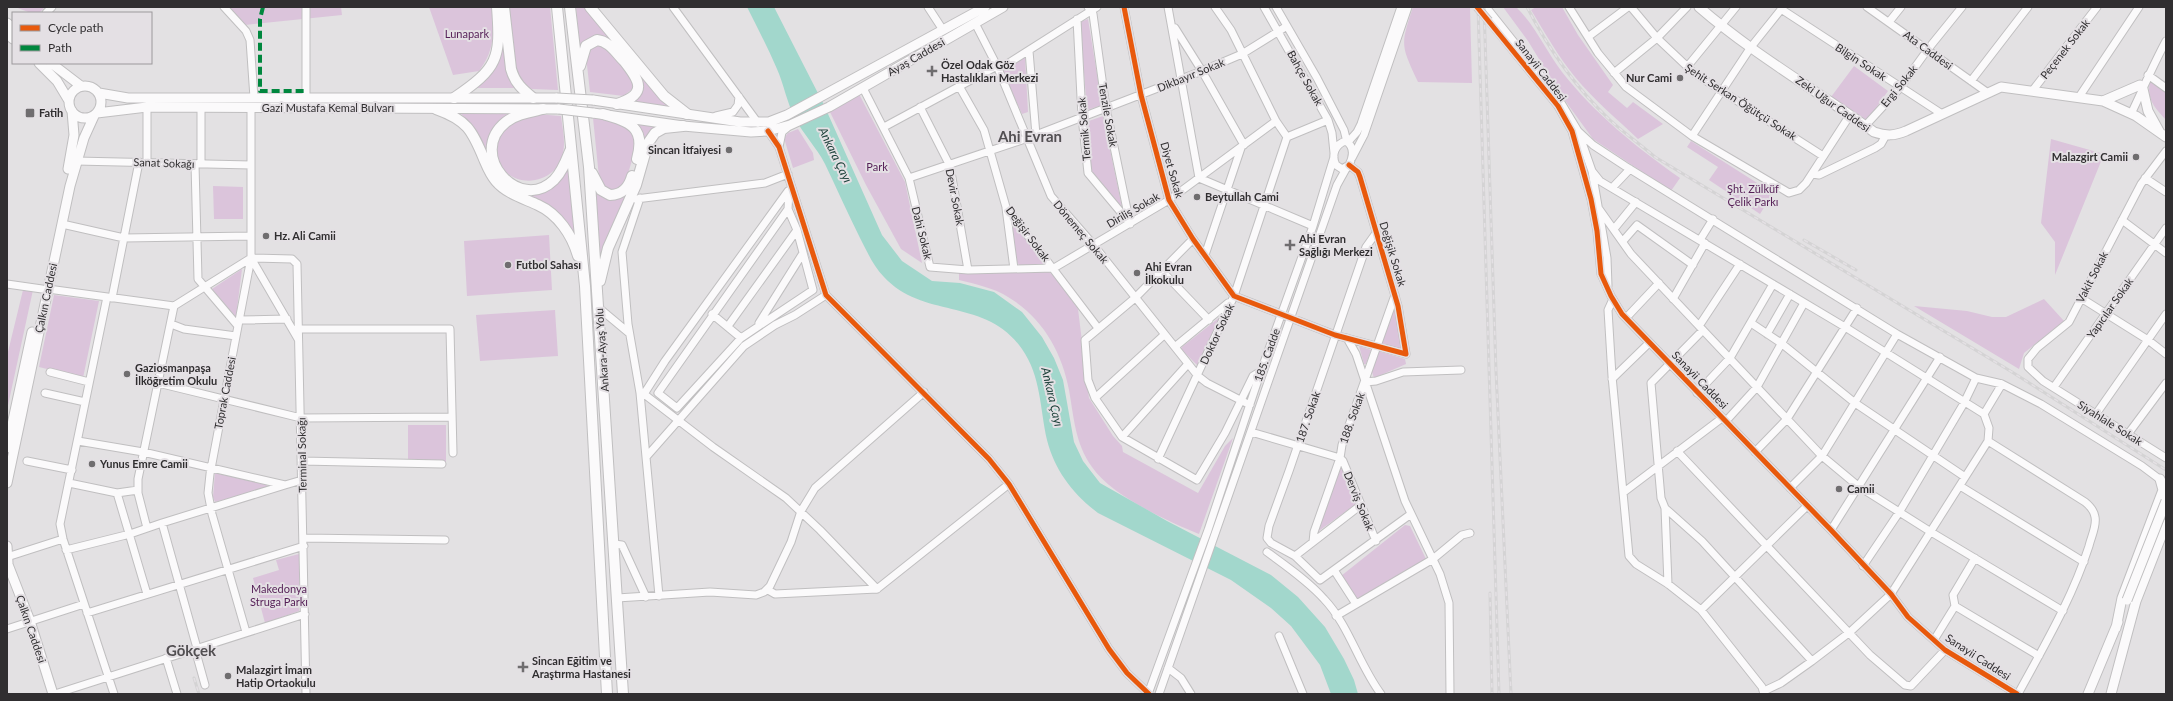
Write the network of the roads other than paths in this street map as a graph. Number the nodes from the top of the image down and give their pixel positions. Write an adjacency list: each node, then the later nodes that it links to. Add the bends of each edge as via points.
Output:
1 (224, 7): 72 (street, via 246,31 250,40)
2 (306, 7): 73 (street)
3 (497, 7): 74 (highway, via 499,36 494,61 483,77)
4 (504, 7): 75 (highway, via 511,69 520,87)
5 (557, 7): 113 (highway, Ankara-Ayaş Yolu)
6 (570, 7): 56 (highway, Ankara-Ayaş Yolu)
7 (590, 7): 89 (highway, via 664,96)
8 (673, 7): 70 (street)
9 (928, 7): 41 (street)
10 (985, 7): 35 (main road, Ayaş Caddesi)
11 (1003, 7): 35 (main road, Ayaş Caddesi)
12 (1097, 7): 34 (street)
13 (1124, 7): 69 (street, Diyet Sokak)
14 (1168, 7): 38 (street)
15 (1215, 7): 49 (street, via 1231,30)
16 (1264, 7): 42 (street, Bahçe Sokak)
17 (1276, 7): 40 (street, Bahçe Sokak)
18 (1401, 7): 110 (street, via 1361,124)
19 (1408, 7): 119 (street, via 1364,135)
20 (1477, 7): 177 (street, Sanayii Caddesi, bridge, via 1558,106 1572,131 1591,199 1601,274)
21 (1569, 7): 43 (street)
22 (1629, 7): 43 (street); 44 (street, Şehit Serkan Öğütçü Sokak)
23 (1687, 7): 44 (street)
24 (1699, 7): 39 (main road, Zeki Uğur Caddesi)
25 (1736, 7): 39 (street)
26 (1867, 7): 37 (street, Ata Caddesi)
27 (1901, 7): 37 (street)
28 (1962, 7): 47 (street, Ergi Sokak)
29 (2028, 7): 58 (street)
30 (2097, 7): 65 (street, Peçenek Sokak)
31 (2139, 7): 71 (street)
32 (1487, 8): 103 (street, Sanayii Caddesi, via 1557,96)
33 (1782, 8): 46 (street); 63 (street, Bilgin Sokak)
34 (1089, 9): 36 (street); 83 (street, Tenzile Sokak, via 1093,14)
35 (973, 14): 41 (main road, Ayaş Caddesi); 52 (street, Dönemeç Sokak); 62 (main road, Ayaş Caddesi)
36 (1077, 19): 48 (street); 94 (street, Termik Sokak)
37 (1889, 22): 47 (street, Ata Caddesi)
38 (1172, 24): 54 (street); 57 (street)
39 (1721, 25): 46 (main road, Zeki Uğur Caddesi); 53 (street)
40 (1287, 26): 42 (street, Dikbayır Sokak); 110 (street, Bahçe Sokak, via 1344,130)
41 (943, 30): 97 (main road, Ayaş Caddesi, via 787,115)
42 (1279, 31): 49 (street, Dikbayır Sokak); 95 (street, Bahçe Sokak)
43 (1588, 37): 55 (street)
44 (1657, 38): 53 (street, Şehit Serkan Öğütçü Sokak); 55 (street)
45 (2166, 41): 59 (street)
46 (1752, 47): 66 (street); 92 (main road, Zeki Uğur Caddesi)
47 (1928, 49): 58 (street, Ata Caddesi); 63 (street, Ergi Sokak)
48 (1029, 51): 52 (street, via 1004,66); 104 (street)
49 (1242, 54): 54 (street, Dikbayır Sokak); 96 (street)
50 (40, 64): 77 (main road, via 57,81)
51 (52, 64): 60 (main road)
52 (997, 66): 61 (street); 109 (street, Dönemeç Sokak)
53 (1687, 68): 66 (street, Şehit Serkan Öğütçü Sokak)
54 (1202, 71): 57 (street, Dikbayır Sokak); 111 (street)
55 (1614, 74): 107 (street, via 1626,87)
56 (578, 78): 78 (highway, via 580,61 586,46 597,40 610,45 639,82 633,97); 114 (highway, Ankara-Ayaş Yolu)
57 (1182, 78): 69 (street, Dikbayır Sokak); 132 (street)
58 (1971, 81): 68 (street, Ata Caddesi)
59 (2144, 82): 64 (street); 76 (main road); 87 (street); 106 (main road, via 2148,111)
60 (81, 86): 67 (main road, via 91,86); 77 (main road, via 72,91)
61 (959, 86): 81 (street); 116 (street, Değişir Sokak, via 984,130)
62 (863, 88): 98 (main road, Ayaş Caddesi); 101 (street, Dahi Sokak)
63 (1900, 88): 90 (street, Bilgin Sokak); 100 (street, Ergi Sokak)
64 (2166, 88)
65 (2032, 90): 68 (main road, via 2001,87); 71 (main road)
66 (1722, 91): 107 (street); 118 (street, Şehit Serkan Öğütçü Sokak)
67 (99, 93): 72 (main road, Gazi Mustafa Kemal Bulvarı, via 128,98); 91 (main road, via 102,104)
68 (1988, 93): 90 (main road)
69 (1141, 95): 83 (street, Dikbayır Sokak); 139 (street, Diyet Sokak)
70 (739, 97): 93 (street, via 733,112); 97 (street)
71 (2079, 97): 76 (main road)
72 (254, 98): 73 (main road, Gazi Mustafa Kemal Bulvarı)
73 (306, 98): 74 (main road, Gazi Mustafa Kemal Bulvarı)
74 (454, 98): 75 (main road, Gazi Mustafa Kemal Bulvarı)
75 (534, 98): 78 (main road, Gazi Mustafa Kemal Bulvarı, bridge, via 593,100)
76 (2100, 100): 87 (main road)
77 (69, 101): 86 (main road)
78 (617, 104): 89 (main road, Gazi Mustafa Kemal Bulvarı)
79 (147, 107): 80 (main road, Gazi Mustafa Kemal Bulvarı); 91 (main road, Gazi Mustafa Kemal Bulvarı); 122 (street)
80 (201, 107): 82 (main road, Gazi Mustafa Kemal Bulvarı); 123 (street)
81 (920, 107): 101 (street); 125 (street, Devir Sokak)
82 (251, 108): 84 (main road, Gazi Mustafa Kemal Bulvarı); 124 (street, Toprak Caddesi)
83 (1106, 108): 94 (street, Dikbayır Sokak); 148 (street, Tenzile Sokak)
84 (436, 109): 85 (main road, Gazi Mustafa Kemal Bulvarı); 175 (highway, via 454,115 462,121 477,143 491,174 504,188 539,205 558,219 574,243)
85 (543, 109): 88 (main road, Gazi Mustafa Kemal Bulvarı, bridge); 113 (highway, via 518,115 507,121 497,132 492,158 500,176 520,189 532,190 543,187 553,181 562,169)
86 (72, 111): 91 (main road, via 80,117); 178 (main road, Çalkın Caddesi, via 72,154)
87 (2129, 112): 106 (main road)
88 (598, 113): 99 (main road, Gazi Mustafa Kemal Bulvarı); 114 (highway, via 629,123 639,135 639,150 628,187 615,195 601,190 594,179)
89 (687, 114): 93 (main road, Ayaş Caddesi)
90 (1942, 114): 105 (main road, via 1906,132)
91 (95, 115): 120 (main road, Çalkın Caddesi)
92 (1850, 115): 100 (main road, Zeki Uğur Caddesi); 118 (street)
93 (704, 117): 97 (main road, Ayaş Caddesi)
94 (1082, 117): 104 (street, Dikbayır Sokak); 148 (street, Termik Sokak, via 1088,173)
95 (1328, 120): 108 (street); 117 (street, Bahçe Sokak)
96 (1276, 121): 108 (street); 111 (street, Diriliş Sokak)
97 (758, 123)
98 (790, 125): 102 (main road, Ayaş Caddesi); 112 (street, via 782,132)
99 (683, 126): 102 (main road, Ayaş Caddesi); 138 (highway, via 664,128 655,133 648,143)
100 (1865, 126): 105 (main road, Zeki Uğur Caddesi)
101 (884, 127): 131 (street, Dahi Sokak)
102 (768, 131): 112 (street)
103 (1578, 131): 127 (street, via 1593,145); 128 (street, Sanayii Caddesi)
104 (1036, 135): 109 (street, Dikbayır Sokak)
105 (1886, 135): 130 (street, via 1875,148 1819,175)
106 (2163, 135)
107 (1692, 136): 130 (street, via 1784,191 1795,193)
108 (1287, 137): 141 (street, Doktor Sokak)
109 (1028, 138): 116 (street, Dikbayır Sokak); 160 (street, Dönemeç Sokak, via 1051,196)
110 (1347, 142): 117 (street, via 1338,145); 119 (street, via 1352,148)
111 (1242, 146): 132 (street, Diriliş Sokak); 136 (street)
112 (779, 147): 129 (street)
113 (571, 149): 175 (highway, Ankara-Ayaş Yolu)
114 (587, 150): 179 (highway, Ankara-Ayaş Yolu)
115 (2166, 151): 133 (street, Vakit Sokak)
116 (990, 152): 125 (street, Dikbayır Sokak); 143 (street, Değişir Sokak)
117 (1334, 155): 126 (street, via 1338,168); 149 (street, 185. Cadde)
118 (1823, 156): 130 (street)
119 (1352, 158): 126 (street)
120 (76, 160): 121 (street, Sanat Sokağı); 147 (main road, Çalkın Caddesi)
121 (139, 162): 122 (street, Sanat Sokağı); 156 (street)
122 (147, 163): 123 (street, Sanat Sokağı)
123 (198, 164): 124 (street, Sanat Sokağı); 154 (street)
124 (251, 165): 155 (street, Toprak Caddesi)
125 (950, 166): 131 (street, Dikbayır Sokak); 170 (street, Devir Sokak)
126 (1348, 166): 153 (street, Değişik Sokak, via 1358,172); 197 (street, 185. Cadde, via 1337,186)
127 (1630, 169): 135 (street); 145 (street)
128 (1592, 170): 135 (street, via 1600,181); 142 (street, Sanayii Caddesi)
129 (788, 174): 134 (street); 138 (street, via 765,183)
130 (1812, 174)
131 (909, 178): 170 (street, Dahi Sokak, via 930,266)
132 (1199, 178): 136 (street); 139 (street, Diriliş Sokak)
133 (2145, 178): 137 (street); 146 (street, Vakit Sokak)
134 (790, 188): 144 (street); 181 (street); 248 (street)
135 (1612, 188): 140 (street)
136 (1226, 190): 141 (street); 164 (street)
137 (2166, 192)
138 (634, 199): 179 (highway, via 608,248); 210 (street, via 622,252)
139 (1169, 200): 148 (street, Diriliş Sokak); 157 (street, Diyet Sokak)
140 (1636, 202): 151 (street); 159 (street)
141 (1264, 206): 149 (street); 183 (street, Doktor Sokak)
142 (1597, 206): 151 (street); 177 (street, Sanayii Caddesi, via 1607,258)
143 (1006, 207): 168 (street, Değişir Sokak); 169 (street)
144 (788, 209): 152 (street); 193 (street)
145 (1713, 219): 159 (street); 192 (street)
146 (2122, 220): 161 (street); 186 (street, Vakit Sokak)
147 (62, 224): 156 (street); 178 (main road, Çalkın Caddesi)
148 (1130, 224): 160 (street, Diriliş Sokak)
149 (1313, 226): 194 (street, 185. Cadde)
150 (2166, 228): 161 (street, Yapıcılar Sokak)
151 (1614, 229): 158 (street)
152 (797, 230): 162 (street); 205 (street)
153 (1376, 233): 182 (street, Değişik Sokak); 214 (street, 187. Sokak, via 1366,247)
154 (196, 236): 155 (street); 156 (street); 176 (street, via 196,275)
155 (251, 236): 165 (street, Toprak Caddesi)
156 (124, 238): 184 (street)
157 (1193, 239): 164 (street, Diyet Sokak); 171 (street)
158 (1622, 241): 166 (street, via 1637,225); 172 (street)
159 (1703, 242): 166 (street); 167 (street)
160 (1092, 243): 168 (street, Diriliş Sokak); 185 (street, Dönemeç Sokak)
161 (2155, 245): 163 (street); 195 (street, Yapıcılar Sokak)
162 (803, 253): 204 (street); 204 (street, via 813,290)
163 (2166, 253)
164 (1205, 255): 183 (street, Diyet Sokak)
165 (251, 258): 176 (street); 199 (street); 201 (street, Toprak Caddesi); 209 (street, Terminal Sokağı, via 296,260)
166 (1693, 264): 188 (street)
167 (1740, 264): 174 (street); 208 (street)
168 (1054, 268): 169 (street, Dahi Sokak); 207 (street, Değişir Sokak)
169 (1014, 269): 170 (street, Dahi Sokak)
170 (968, 270)
171 (1161, 270): 185 (street); 200 (street)
172 (1659, 283): 188 (street); 198 (street)
173 (7, 284): 178 (street)
174 (1773, 284): 180 (street); 202 (street)
175 (585, 286): 377 (highway, Ankara-Ayaş Yolu)
176 (203, 288): 190 (street); 201 (street)
177 (1608, 288): 187 (street, Sanayii Caddesi)
178 (45, 289): 184 (street); 271 (main road, Çalkın Caddesi); 291 (main road, Çalkın Caddesi)
179 (598, 290): 191 (highway, Ankara-Ayaş Yolu)
180 (1790, 294): 189 (street); 211 (street)
181 (826, 295): 246 (street); 261 (street, via 744,346)
182 (1395, 295): 223 (street, 188. Sokak); 223 (street, Değişik Sokak, via 1406,354)
183 (1234, 296): 194 (street); 200 (street, via 1224,309); 234 (street, Doktor Sokak)
184 (109, 298): 190 (street); 238 (street)
185 (1135, 298): 207 (street); 213 (street, Dönemeç Sokak)
186 (2081, 298): 195 (street); 244 (street, Vakit Sokak, via 2069,322 2037,348 2028,359 2028,366 2032,372)
187 (1613, 299): 198 (street, Sanayii Caddesi); 235 (street, via 1608,310)
188 (1673, 299): 208 (street)
189 (1804, 303): 206 (street); 221 (street)
190 (174, 306): 203 (street)
191 (599, 308): 210 (street); 324 (highway, Ankara-Ayaş Yolu)
192 (1857, 308): 206 (street); 212 (street)
193 (712, 314): 205 (street); 245 (street)
194 (1282, 314): 197 (street); 231 (street, 185. Cadde)
195 (2106, 314): 219 (street); 244 (street, Yapıcılar Sokak)
196 (2166, 314): 219 (street)
197 (1291, 317): 214 (street); 265 (street, 185. Cadde)
198 (1626, 318): 220 (street, Sanayii Caddesi)
199 (287, 319): 201 (street); 218 (street)
200 (1209, 320): 222 (street)
201 (239, 323): 215 (street, Toprak Caddesi)
202 (1751, 323): 211 (street); 227 (street)
203 (171, 324): 215 (street, via 184,329); 241 (street)
204 (758, 325): 216 (street)
205 (728, 326): 216 (street)
206 (1845, 327): 224 (street); 233 (street)
207 (1098, 328): 250 (street, via 1085,340 1088,380)
208 (1701, 328): 227 (street); 228 (street)
209 (299, 329): 218 (street, Terminal Sokağı); 260 (street, via 450,329)
210 (630, 333): 248 (street)
211 (1767, 334): 221 (street)
212 (1897, 334): 224 (street); 226 (street)
213 (1164, 335): 222 (street, Dönemeç Sokak); 250 (street)
214 (1335, 335): 217 (street); 270 (street, 187. Sokak)
215 (236, 336): 251 (street, Toprak Caddesi)
216 (741, 338): 245 (street, via 677,408)
217 (1346, 338): 223 (street); 239 (street, via 1356,354)
218 (299, 340): 259 (street, Terminal Sokağı)
219 (2148, 340): 225 (street); 258 (street)
220 (1649, 343): 228 (street, Sanayii Caddesi); 235 (street)
221 (1781, 343): 233 (street); 243 (street)
222 (1176, 346): 229 (street, Dönemeç Sokak)
223 (1376, 347): 239 (street, 188. Sokak)
224 (1885, 353): 236 (street); 254 (street)
225 (2166, 354)
226 (1940, 357): 236 (street); 237 (street)
227 (1730, 358): 243 (street); 249 (street)
228 (1669, 363): 249 (street, Sanayii Caddesi); 285 (street, via 1651,383)
229 (1187, 365): 234 (street, Dönemeç Sokak); 267 (street)
230 (1461, 370): 239 (street, via 1403,372)
231 (1260, 371): 253 (street, via 1253,376); 256 (street, 185. Cadde)
232 (50, 372): 238 (street)
233 (1816, 373): 254 (street); 263 (street)
234 (1198, 376): 253 (street, Dönemeç Sokak); 281 (street, Doktor Sokak)
235 (1612, 378): 299 (street)
236 (1927, 378): 255 (street); 264 (street)
237 (1976, 378): 242 (street); 255 (street)
238 (90, 382): 252 (street)
239 (1365, 382): 279 (street, 188. Sokak, via 1342,445); 309 (street)
240 (2166, 382): 266 (street)
241 (158, 383): 251 (street); 273 (street)
242 (2002, 384): 257 (street); 290 (street, via 2041,404)
243 (1757, 387): 262 (street); 263 (street)
244 (2054, 387): 258 (street, Siyahlale Sokak)
245 (658, 392): 248 (street)
246 (924, 392): 293 (street, via 989,459); 306 (street, via 821,482)
247 (45, 393): 252 (street)
248 (642, 393): 261 (street); 277 (street)
249 (1697, 394): 262 (street, Sanayii Caddesi)
250 (1095, 398): 267 (street)
251 (224, 400): 259 (street); 286 (street, Toprak Caddesi)
252 (85, 402): 268 (street)
253 (1242, 402): 256 (street, Dönemeç Sokak); 281 (street, via 1197,480)
254 (1855, 402): 264 (street); 278 (street)
255 (1964, 402): 257 (street); 276 (street)
256 (1250, 406): 314 (street, 185. Cadde)
257 (1984, 414): 269 (street, via 1989,428)
258 (2096, 414): 266 (street, Siyahlale Sokak)
259 (301, 418): 260 (street); 283 (street, Terminal Sokağı)
260 (452, 418): 275 (street)
261 (679, 419): 277 (street); 306 (street)
262 (1724, 419): 272 (street); 274 (street, Sanayii Caddesi)
263 (1787, 419): 274 (street); 278 (street)
264 (1895, 428): 276 (street); 295 (street)
265 (1251, 432): 270 (street, Derviş Sokak); 314 (street, 185. Cadde)
266 (2128, 434): 280 (street, Siyahlale Sokak)
267 (1122, 437): 281 (street)
268 (78, 441): 273 (street); 287 (street)
269 (1988, 441): 288 (street); 333 (street, via 2089,506 2094,512 2095,525)
270 (1298, 447): 279 (street, Derviş Sokak); 329 (street, 187. Sokak, via 1268,526 1266,538)
271 (7, 448)
272 (1677, 451): 285 (street); 326 (street)
273 (143, 452): 286 (street); 298 (street)
274 (1755, 452): 297 (street, Sanayii Caddesi)
275 (454, 453)
276 (1933, 454): 288 (street); 307 (street)
277 (647, 456): 345 (street)
278 (1822, 456): 295 (street); 297 (street)
279 (1340, 458): 302 (street, Derviş Sokak); 322 (street, 188. Sokak, via 1314,532)
280 (2166, 458)
281 (1158, 459)
282 (27, 461): 287 (street)
283 (302, 461): 284 (street); 289 (street, Terminal Sokağı)
284 (442, 464)
285 (1660, 464): 299 (street); 305 (street)
286 (211, 466): 294 (street); 304 (street, Toprak Caddesi, via 208,488)
287 (72, 470): 292 (street)
288 (1965, 477): 296 (street)
289 (302, 480): 294 (street); 321 (street, Terminal Sokağı)
290 (2163, 482): 308 (main road, via 2163,490)
291 (7, 483)
292 (69, 483): 300 (street); 319 (street, via 60,522)
293 (1009, 484): 340 (street); 379 (street, via 1109,649 1127,673)
294 (285, 485): 304 (street)
295 (1858, 486): 307 (street); 313 (street)
296 (1960, 486): 315 (street); 333 (street)
297 (1790, 488): 303 (street, Sanayii Caddesi)
298 (138, 490): 300 (street); 312 (street)
299 (1624, 492): 339 (street, via 1629,556 1647,573)
300 (117, 493): 316 (street)
301 (2166, 502): 308 (main road); 347 (main road, bridge)
302 (1361, 505): 322 (street); 323 (street, Derviş Sokak)
303 (1807, 506): 313 (street, Sanayii Caddesi); 326 (street)
304 (210, 508): 310 (street); 335 (street, Toprak Caddesi)
305 (1665, 508): 337 (street, via 1702,541); 339 (street)
306 (801, 511): 340 (street); 341 (street, via 791,542)
307 (1900, 511): 315 (street); 334 (street)
308 (2154, 513): 357 (main road, via 2122,598)
309 (1411, 514): 323 (street); 332 (street)
310 (162, 523): 312 (street); 338 (street)
311 (2166, 524): 347 (main road)
312 (147, 528): 316 (street)
313 (1831, 530): 334 (street, Sanayii Caddesi)
314 (1211, 531): 369 (street, via 1201,574); 379 (street, via 1193,570)
315 (1931, 532): 330 (street); 343 (street)
316 (130, 534): 327 (street); 342 (street)
317 (1470, 534): 332 (street, via 1462,535)
318 (2166, 537): 359 (main road, via 2137,614)
319 (63, 539): 327 (street); 331 (street)
320 (445, 540): 321 (street)
321 (304, 542): 335 (street); 354 (street, Terminal Sokağı)
322 (1313, 542): 329 (street)
323 (1376, 542): 336 (street)
324 (614, 544): 344 (street, via 622,545); 346 (highway, Ankara-Ayaş Yolu)
325 (7, 546): 331 (main road, Çalkın Caddesi)
326 (1767, 546): 337 (street); 361 (street)
327 (66, 550): 348 (street)
328 (1267, 552): 355 (street, via 1295,572 1325,599)
329 (1296, 556): 336 (street, 187. Sokak, via 1320,580)
330 (1975, 558): 350 (street, via 1953,595); 352 (street)
331 (8, 559): 356 (main road, Çalkın Caddesi)
332 (1433, 559): 349 (street); 384 (street, via 1449,603)
333 (2084, 562): 352 (street)
334 (1863, 566): 343 (street, Sanayii Caddesi)
335 (228, 569): 338 (street); 360 (street, Toprak Caddesi)
336 (1334, 570): 349 (street)
337 (1734, 577): 351 (street); 368 (street)
338 (179, 584): 342 (street); 364 (street)
339 (1668, 584): 351 (street)
340 (877, 589): 341 (street, via 775,594)
341 (768, 590): 345 (street, via 756,595 710,592)
342 (147, 594): 353 (street)
343 (1891, 594): 361 (street); 363 (street, Sanayii Caddesi, via 1908,617)
344 (646, 596): 345 (street); 346 (street)
345 (660, 596)
346 (617, 598): 378 (highway, Ankara-Ayaş Yolu)
347 (2132, 601): 357 (main road); 359 (main road)
348 (84, 604): 353 (street); 356 (street)
349 (1356, 604): 355 (street)
350 (1955, 606): 363 (street); 366 (street)
351 (1701, 610): 372 (street)
352 (2063, 611): 366 (street)
353 (87, 613): 370 (street)
354 (305, 614): 360 (street); 376 (street, Terminal Sokağı)
355 (1336, 616): 383 (street, via 1370,680)
356 (30, 621): 358 (street); 373 (main road, Çalkın Caddesi)
357 (2116, 628): 386 (main road)
358 (7, 629)
359 (2127, 631): 387 (main road)
360 (246, 632): 364 (street)
361 (1850, 632): 365 (street, via 1870,655 1905,685 1911,686); 368 (street)
362 (1279, 636): 382 (street)
363 (1934, 640): 365 (street, Sanayii Caddesi)
364 (196, 648): 367 (street); 371 (street)
365 (1945, 650): 385 (street, Sanayii Caddesi)
366 (2039, 656): 385 (street)
367 (166, 658): 370 (street); 375 (street)
368 (1812, 661): 372 (street)
369 (1168, 668): 380 (street); 381 (street, via 1178,675)
370 (108, 676): 373 (street); 374 (street)
371 (205, 685)
372 (1764, 693)
373 (54, 694)
374 (114, 694)
375 (177, 694)
376 (306, 694)
377 (607, 694)
378 (623, 694)
379 (1148, 694)
380 (1159, 694)
381 (1191, 694)
382 (1302, 694)
383 (1381, 694)
384 (1450, 694)
385 (2017, 694)
386 (2088, 694)
387 (2111, 694)

